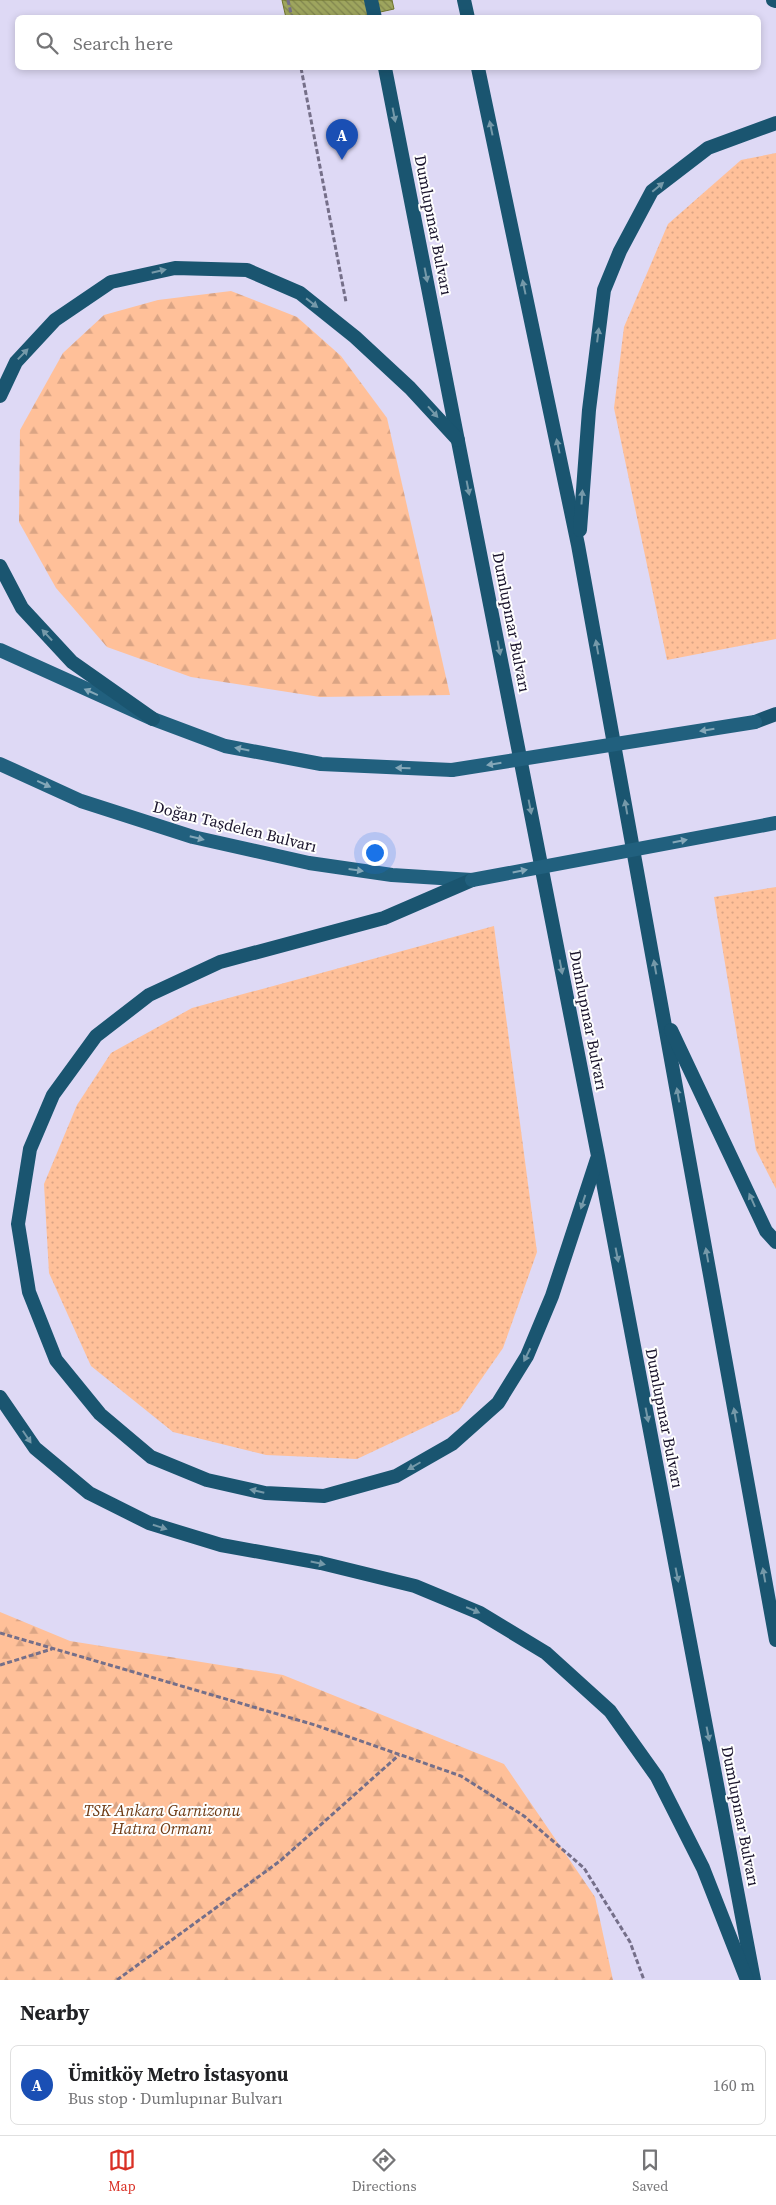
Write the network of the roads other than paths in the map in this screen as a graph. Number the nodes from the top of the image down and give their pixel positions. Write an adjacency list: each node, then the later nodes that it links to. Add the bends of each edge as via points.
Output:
1 (372, 0): 3 (highway)
2 (464, 0): 4 (highway)
3 (374, 15)
4 (467, 15)
5 (385, 70): 9 (highway, Dumlupınar Bulvarı, one-way to 9)
6 (478, 70): 10 (highway, one-way to 6)
7 (776, 123): 10 (highway, one-way to 7, via 589,410 604,290 620,251 652,191 708,148)
8 (0, 396): 9 (highway, one-way to 9, via 16,362 55,320 111,282 175,268 247,270 300,293 335,320 410,388)
9 (459, 440): 21 (highway, Dumlupınar Bulvarı, one-way to 21)
10 (578, 545): 20 (highway, one-way to 10)
11 (0, 566): 15 (highway, one-way to 11, via 72,662 22,608)
12 (0, 650): 15 (main road, one-way to 12)
13 (776, 714): 16 (highway)
14 (776, 718): 16 (main road)
15 (153, 719): 16 (main road, one-way to 15, bridge, via 452,770 321,764 225,746)
16 (755, 722)
17 (0, 764): 19 (main road, Doğan Taşdelen Bulvarı, one-way to 19, via 81,801 193,837 309,863 392,875)
18 (776, 824): 19 (main road, Doğan Taşdelen Bulvarı, one-way to 18, bridge)
19 (472, 880): 21 (highway, one-way to 19, via 561,1269 530,1348 498,1403 452,1444 396,1476 324,1496 265,1493 207,1480 151,1457 100,1414 56,1360 29,1292 18,1224 30,1149 53,1095 96,1036 149,995 220,962 384,918)
20 (663, 1014): 22 (highway, one-way to 20, via 766,1231); 24 (highway, one-way to 20)
21 (598, 1156): 26 (highway, Dumlupınar Bulvarı, one-way to 26)
22 (776, 1242)
23 (0, 1397): 25 (highway, one-way to 25, via 35,1448 89,1493 149,1524 221,1545 321,1563 415,1586 480,1613 546,1653 610,1711 657,1777 703,1868)
24 (776, 1640)
25 (747, 1980)
26 (754, 1980)

